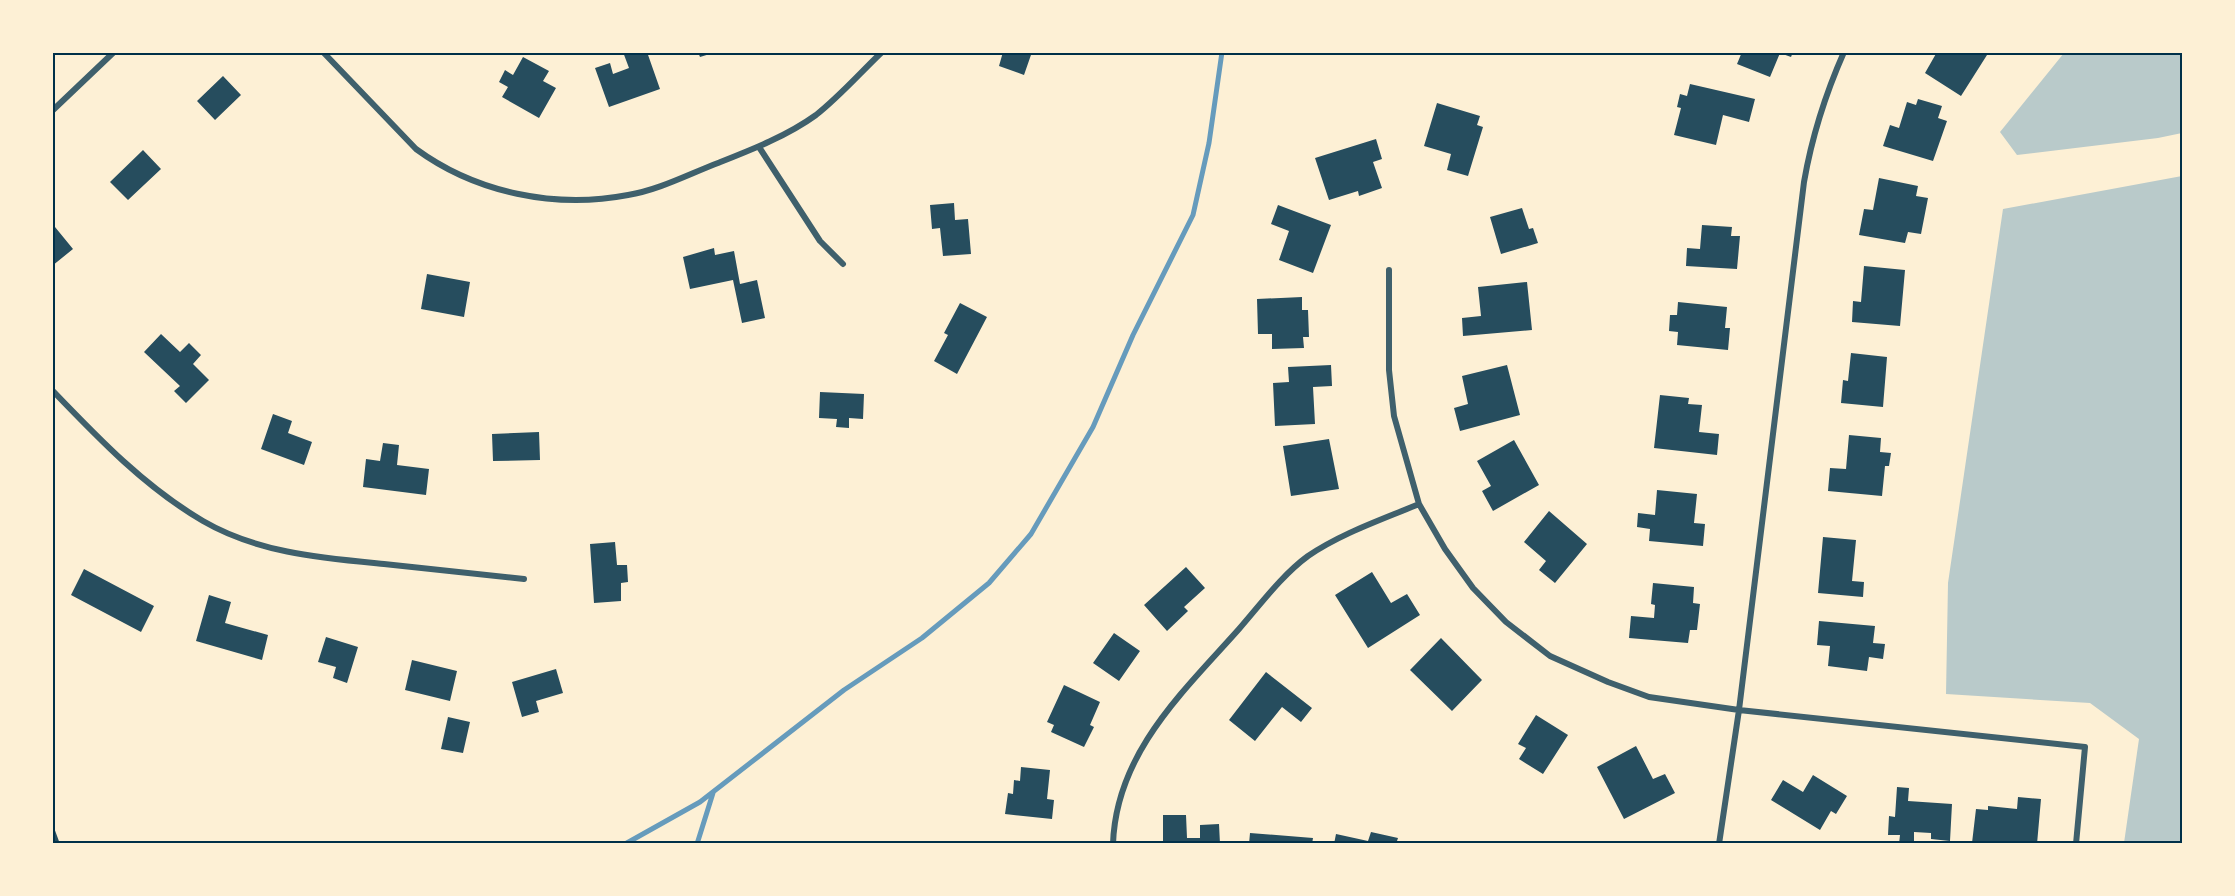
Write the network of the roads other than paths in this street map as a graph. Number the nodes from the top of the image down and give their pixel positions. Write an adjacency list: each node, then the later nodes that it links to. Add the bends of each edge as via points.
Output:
1 (114, 52): 5 (street)
2 (323, 52): 6 (street, via 416,149 505,192 537,198 629,195)
3 (882, 52): 6 (street, via 816,115)
4 (1844, 52): 12 (street, via 1811,138)
5 (52, 111)
6 (759, 147): 7 (street, via 820,241)
7 (843, 264)
8 (1389, 270): 10 (street, via 1389,370 1394,416)
9 (52, 390): 11 (street, via 120,461 168,497 205,522 259,545 301,556)
10 (1419, 504): 12 (street, via 1473,588 1506,622 1551,656 1649,697); 13 (street, via 1338,538 1306,558 1273,591 1159,719 1142,745 1118,806)
11 (524, 579)
12 (1739, 710): 14 (street); 15 (street, via 2085,747)
13 (1113, 843)
14 (1719, 843)
15 (2076, 843)

